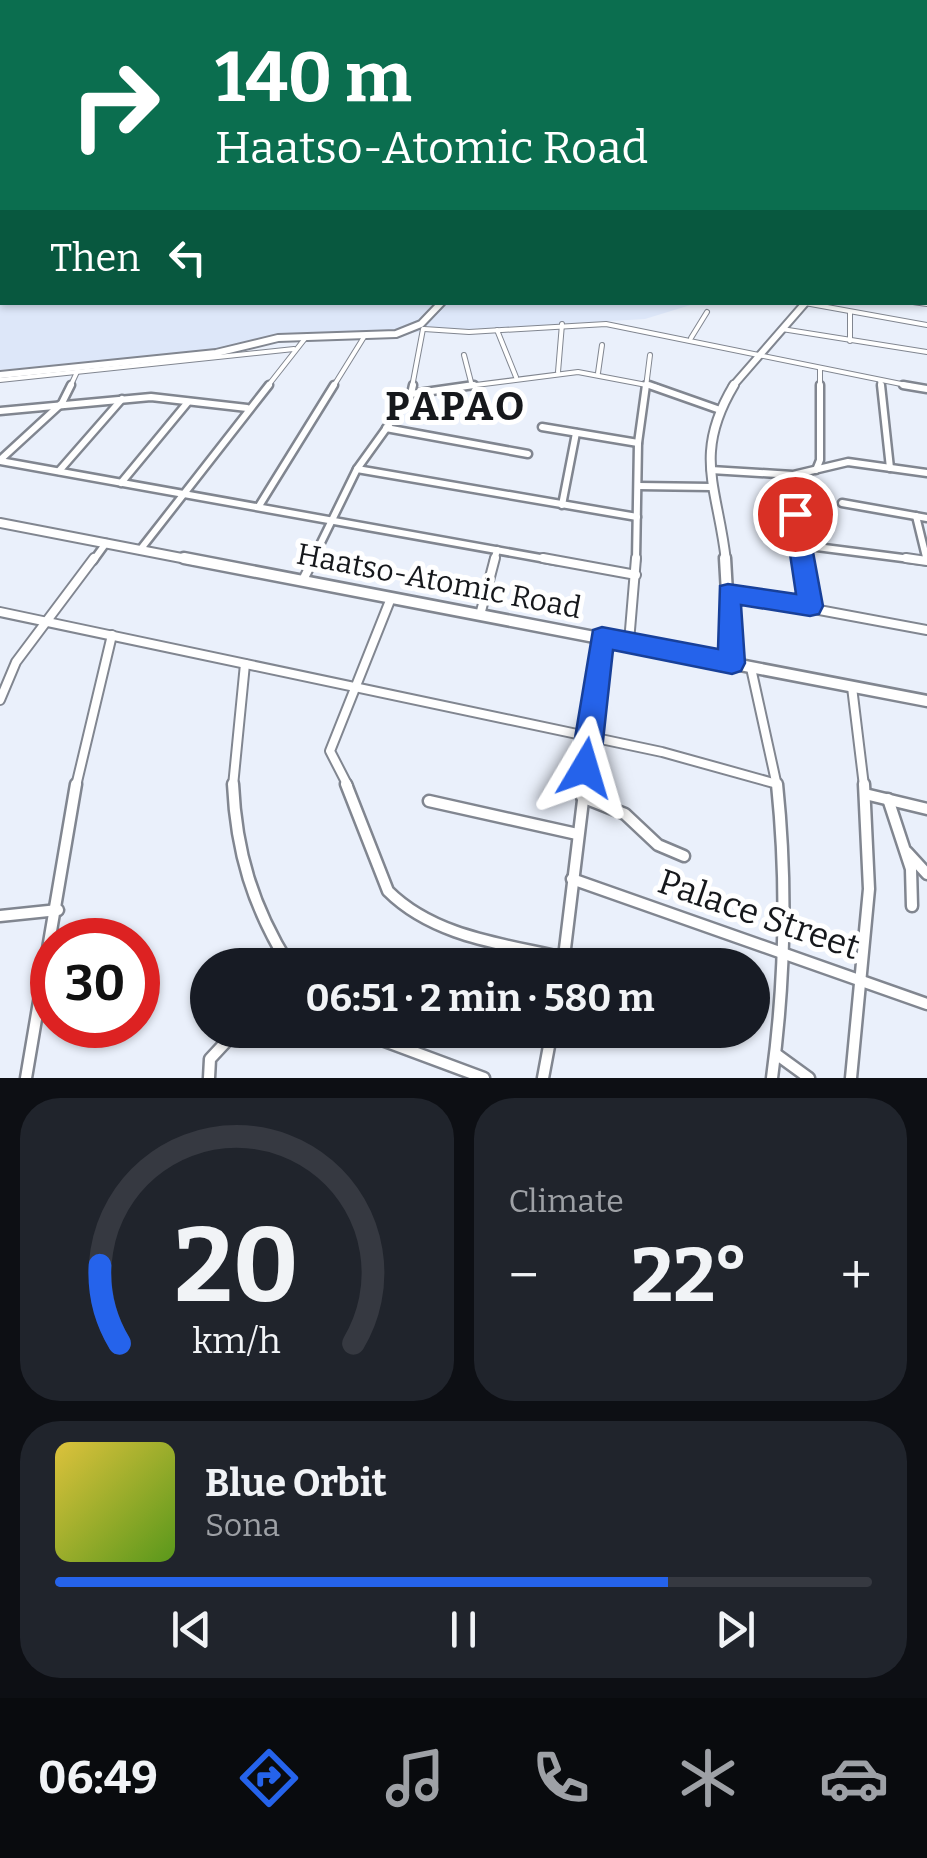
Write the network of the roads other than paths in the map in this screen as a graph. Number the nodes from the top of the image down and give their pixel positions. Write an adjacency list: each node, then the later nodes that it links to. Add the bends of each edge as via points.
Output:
1 (440, 305): 8 (street)
2 (804, 305): 9 (street)
3 (816, 305): 5 (street)
4 (707, 312): 13 (street)
5 (850, 312): 7 (street); 14 (street)
6 (562, 323): 10 (street); 13 (street); 23 (street)
7 (927, 325)
8 (422, 327): 10 (street, via 451,334); 12 (street); 31 (street)
9 (780, 329): 14 (street); 20 (street)
10 (497, 330): 26 (street)
11 (307, 336): 12 (street); 16 (street); 22 (street)
12 (364, 337): 58 (street)
13 (691, 338): 20 (street)
14 (850, 341): 17 (street)
15 (602, 344): 24 (street)
16 (294, 349): 22 (street); 35 (street)
17 (927, 352)
18 (464, 355): 29 (street)
19 (650, 355): 28 (street)
20 (753, 356): 21 (street); 36 (street)
21 (820, 369): 27 (street); 44 (street)
22 (78, 370): 25 (street); 34 (street)
23 (558, 372): 24 (street); 26 (street)
24 (598, 374): 28 (street)
25 (0, 377)
26 (516, 377): 29 (street)
27 (880, 380): 30 (street); 46 (street)
28 (648, 382): 36 (street); 41 (street)
29 (472, 386): 31 (street)
30 (927, 388)
31 (411, 394): 39 (street)
32 (122, 398): 33 (street); 34 (street); 50 (street)
33 (188, 402): 35 (street); 52 (street)
34 (62, 403): 37 (street); 43 (street)
35 (248, 408): 55 (street)
36 (720, 410): 48 (street, via 708,443)
37 (0, 411)
38 (542, 427): 40 (street)
39 (386, 428): 42 (street); 47 (street)
40 (576, 433): 41 (street); 57 (street)
41 (638, 443): 53 (street)
42 (528, 454)
43 (0, 460): 50 (street)
44 (820, 460): 45 (street); 49 (street)
45 (832, 465): 46 (street); 49 (street)
46 (890, 468): 51 (street)
47 (357, 469): 57 (street); 63 (street)
48 (708, 470): 49 (street); 54 (street)
49 (816, 470)
50 (58, 472): 52 (street)
51 (927, 473)
52 (122, 483): 55 (street)
53 (638, 486): 54 (street); 61 (street)
54 (711, 487): 72 (street)
55 (184, 494): 58 (street); 67 (street)
56 (842, 503): 60 (street)
57 (562, 504): 61 (street)
58 (259, 506): 63 (street)
59 (795, 514): 66 (street)
60 (916, 516): 62 (street); 69 (street)
61 (637, 517): 70 (street)
62 (927, 518)
63 (332, 519): 68 (street); 71 (street)
64 (0, 523): 65 (street, Haatso-Atomic Road)
65 (106, 543): 67 (street, Haatso-Atomic Road); 77 (street)
66 (801, 544): 69 (street); 74 (street)
67 (140, 550): 71 (street, Haatso-Atomic Road)
68 (498, 550): 70 (street); 76 (street)
69 (927, 561)
70 (636, 575): 81 (street)
71 (303, 581): 73 (street, Haatso-Atomic Road)
72 (728, 593): 74 (street); 82 (street)
73 (391, 598): 76 (street, Haatso-Atomic Road); 86 (street)
74 (810, 606): 78 (street)
75 (0, 612): 77 (street)
76 (480, 614): 80 (street, Haatso-Atomic Road)
77 (44, 622): 79 (street); 85 (street)
78 (927, 630)
79 (112, 635): 83 (street); 103 (street, via 84,738)
80 (602, 638): 81 (street, Haatso-Atomic Road); 90 (street)
81 (629, 642): 82 (street, Haatso-Atomic Road)
82 (732, 663): 84 (street, Haatso-Atomic Road)
83 (245, 664): 86 (street); 105 (street, via 232,746 236,848 254,905)
84 (750, 667): 87 (street, Haatso-Atomic Road); 91 (street)
85 (4, 678): 88 (street)
86 (357, 686): 90 (street); 106 (street, via 330,752 388,891 425,920)
87 (852, 687): 89 (street, Haatso-Atomic Road); 92 (street)
88 (0, 700)
89 (927, 700)
90 (588, 738): 91 (street); 93 (street)
91 (777, 784): 108 (street)
92 (866, 794): 94 (street); 109 (street)
93 (582, 797): 97 (street); 99 (street, via 623,813 658,845)
94 (888, 799): 96 (street); 98 (street)
95 (430, 801): 97 (street)
96 (927, 808)
97 (577, 834): 101 (street)
98 (906, 851): 100 (street); 102 (street)
99 (684, 856)
100 (927, 874)
101 (572, 879): 107 (street); 108 (street, Palace Street)
102 (912, 906)
103 (58, 910): 104 (street); 115 (street)
104 (0, 916)
105 (279, 948)
106 (511, 948)
107 (565, 948)
108 (780, 950): 109 (street, Palace Street); 114 (street)
109 (864, 979): 110 (street, Palace Street); 121 (street)
110 (927, 1004)
111 (221, 1048): 116 (street, via 210,1060)
112 (403, 1048): 117 (street)
113 (548, 1048): 118 (street)
114 (776, 1054): 119 (street); 120 (street)
115 (26, 1078)
116 (210, 1078)
117 (484, 1078)
118 (542, 1078)
119 (772, 1078)
120 (809, 1078)
121 (851, 1078)

